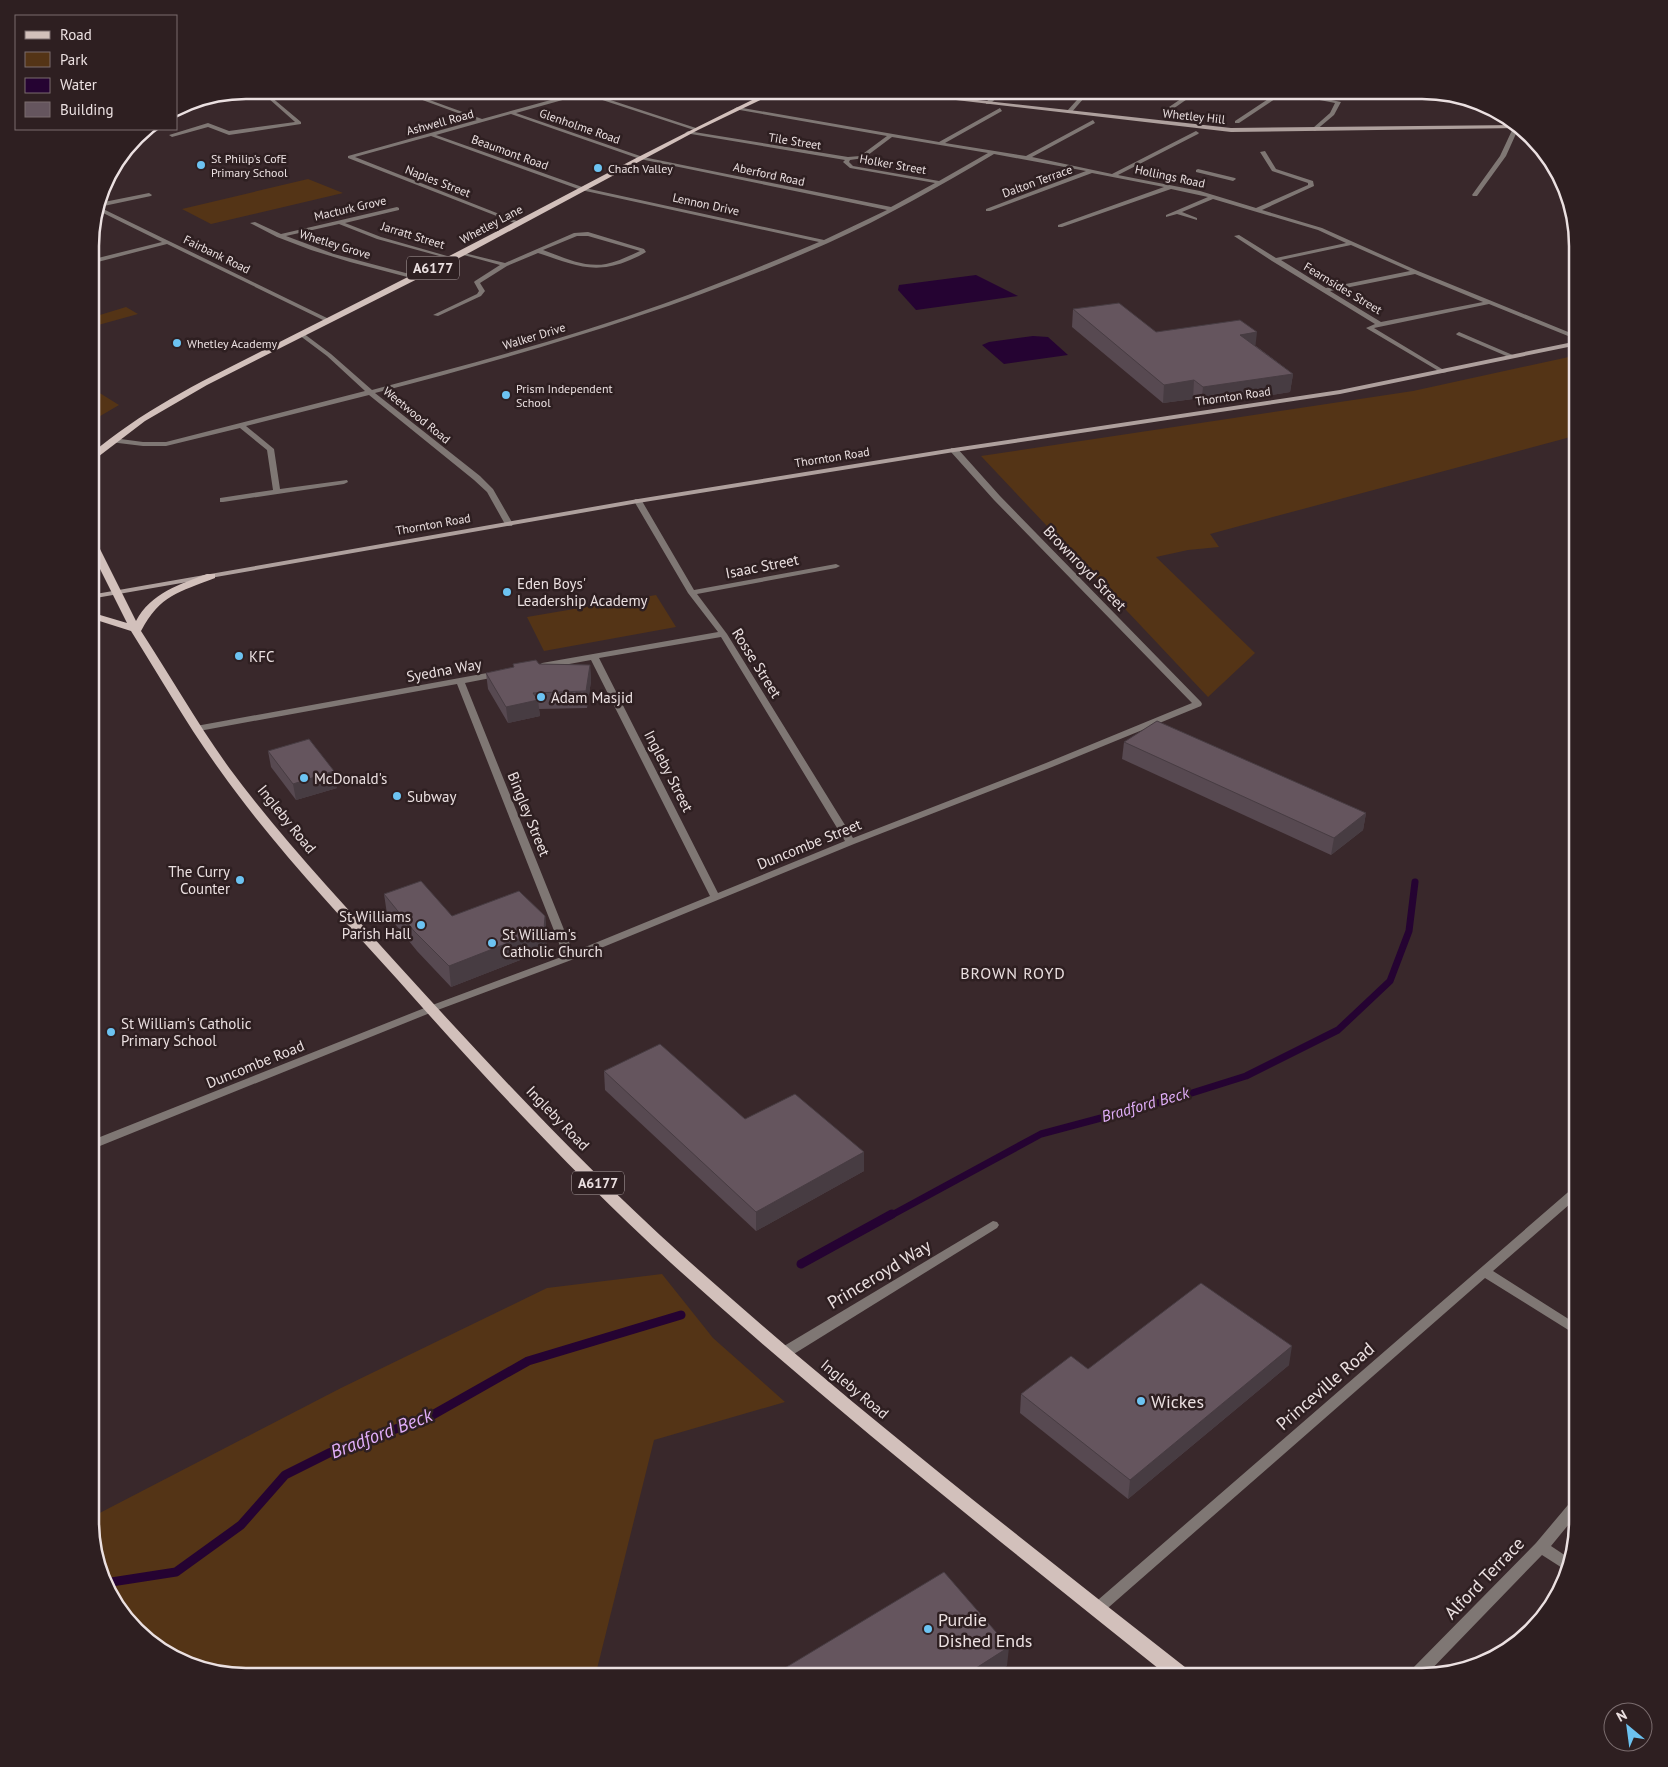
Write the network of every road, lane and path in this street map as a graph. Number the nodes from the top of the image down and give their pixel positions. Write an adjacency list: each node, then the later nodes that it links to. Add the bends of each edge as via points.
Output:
1 (272, 99): 27 (street, via 299,124 229,133 208,125)
2 (421, 99): 18 (street)
3 (564, 99): 17 (street, Ashwell Road)
4 (604, 99): 22 (street)
5 (759, 99): 14 (main road, Whetley Lane / A6177)
6 (954, 99): 12 (main road, Whetley Hill)
7 (993, 99): 12 (street)
8 (1081, 99): 16 (street)
9 (1184, 99): 13 (street)
10 (1272, 99): 20 (street)
11 (1322, 99): 23 (street, via 1338,102 1332,114)
12 (988, 103): 16 (main road, Whetley Hill)
13 (1171, 108)
14 (737, 109): 22 (main road, Whetley Lane / A6177); 29 (street, Hollings Road)
15 (1000, 110): 30 (street)
16 (1069, 112): 23 (main road, Whetley Hill, via 1231,130)
17 (512, 114): 18 (street, Ashwell Road); 34 (street, Glenholme Road)
18 (483, 121): 28 (street, Ashwell Road)
19 (1093, 122): 35 (street)
20 (1237, 122)
21 (1509, 127): 23 (main road, Whetley Hill)
22 (696, 129): 25 (main road, Whetley Lane / A6177)
23 (1315, 129)
24 (1515, 131): 45 (street, via 1503,156)
25 (688, 133): 34 (main road, Whetley Lane / A6177); 36 (street, Tile Street)
26 (1196, 133): 39 (street)
27 (172, 135)
28 (432, 135): 33 (street, Ashwell Road); 43 (street, Beaumont Road)
29 (891, 135): 30 (street, Hollings Road); 36 (street, Tile Street, via 862,157)
30 (940, 143): 31 (street, Hollings Road)
31 (993, 152): 35 (street, Hollings Road); 41 (street, Walker Drive)
32 (1263, 152): 52 (street, via 1274,170 1311,182 1311,186)
33 (350, 157): 58 (street, Naples Street)
34 (642, 158): 43 (main road, Whetley Lane / A6177); 49 (street, Aberford Road)
35 (1026, 158): 37 (street, Hollings Road)
36 (848, 159): 41 (street, Holker Street, via 846,162 852,167)
37 (1093, 171): 39 (street, Hollings Road); 51 (street, Dalton Terrace)
38 (1198, 171): 40 (street)
39 (1114, 176): 42 (street, Hollings Road)
40 (1233, 179)
41 (942, 183): 49 (street, Walker Drive)
42 (1170, 186): 46 (street, Hollings Road); 59 (street)
43 (583, 189): 58 (main road, Whetley Lane / A6177); 63 (street, Lennon Drive)
44 (149, 195): 47 (street)
45 (1475, 195)
46 (1213, 197): 52 (street, Hollings Road); 53 (street)
47 (105, 205)
48 (396, 208): 56 (street, Macturk Grove)
49 (892, 209): 63 (street, Walker Drive)
50 (104, 210): 62 (street, Fairbank Road)
51 (988, 210)
52 (1256, 210): 64 (street, Hollings Road, via 1320,230)
53 (1176, 212): 54 (street); 55 (street)
54 (1168, 216)
55 (1196, 219)
56 (339, 222): 60 (street, Macturk Grove); 67 (street, Jarratt Street, via 379,238)
57 (252, 223): 60 (street, Whetley Grove)
58 (520, 223): 66 (main road, Whetley Lane / A6177)
59 (1060, 226)
60 (279, 236): 72 (street, Whetley Grove, via 343,260)
61 (1237, 236): 69 (street, Fearnsides Street)
62 (167, 242): 68 (street); 76 (street, Fairbank Road)
63 (825, 242): 84 (street, Walker Drive, via 684,299 583,333 478,365)
64 (1349, 244): 69 (street); 71 (street, Hollings Road)
65 (539, 251): 65 (street, via 576,234 588,234 643,252 597,267); 70 (street)
66 (462, 253): 67 (main road, Whetley Lane / A6177); 70 (street)
67 (452, 259): 72 (main road, Whetley Lane / A6177)
68 (99, 260)
69 (1274, 260): 73 (street, Fearnsides Street)
70 (505, 265): 75 (street, via 477,282 482,291 479,295)
71 (1416, 272): 73 (street); 74 (street, Hollings Road)
72 (415, 277): 76 (main road, Whetley Lane / A6177)
73 (1324, 290): 77 (street, Fearnsides Street)
74 (1490, 302): 77 (street); 80 (street, Hollings Road)
75 (436, 315)
76 (327, 320): 78 (main road, Whetley Lane / A6177)
77 (1380, 324): 83 (street, Fearnsides Street, via 1369,328)
78 (301, 334): 84 (street, Weetwood Road); 86 (main road, Whetley Lane / A6177, via 204,383)
79 (1459, 334): 82 (street)
80 (1569, 334)
81 (1569, 345): 82 (main road, Thornton Road)
82 (1512, 357): 83 (main road, Thornton Road)
83 (1444, 372): 87 (main road, Thornton Road, via 1340,392)
84 (370, 392): 85 (street, Walker Drive); 93 (street, Weetwood Road, via 477,478 490,491)
85 (242, 425): 86 (street, Walker Drive, via 166,444); 90 (street, via 270,449)
86 (113, 440): 88 (main road, Whetley Lane / A6177)
87 (954, 450): 92 (main road, Thornton Road); 107 (street, Brownroyd Street)
88 (99, 451)
89 (344, 482): 90 (street)
90 (277, 492): 91 (street)
91 (223, 500)
92 (638, 501): 93 (main road, Thornton Road); 98 (street, Rosse Street)
93 (509, 524): 96 (main road, Thornton Road)
94 (99, 557): 97 (main road, A6177)
95 (836, 566): 98 (street, Isaac Street)
96 (211, 576): 97 (main road, Thornton Road); 101 (main road, via 176,590 159,601 148,610)
97 (116, 592): 99 (main road, Thornton Road); 101 (main road, Ingleby Road / A6177)
98 (692, 593): 102 (street, Rosse Street)
99 (99, 595)
100 (99, 618): 101 (main road)
101 (135, 630): 108 (main road, Ingleby Road / A6177)
102 (723, 634): 103 (street); 109 (street, Rosse Street)
103 (594, 657): 104 (street); 110 (street, Ingleby Street)
104 (530, 669)
105 (511, 672): 106 (street, Syedna Way)
106 (460, 681): 108 (street, Syedna Way); 111 (street, Bingley Street)
107 (1198, 704): 109 (street, Duncombe Street)
108 (199, 728): 112 (main road, Ingleby Road / A6177, via 223,767 278,838)
109 (851, 842): 110 (street, Duncombe Street)
110 (716, 898): 111 (street, Duncombe Street)
111 (570, 957): 112 (street, Duncombe Street)
112 (431, 1009): 113 (street, Duncombe Road); 118 (main road, Ingleby Road / A6177, via 571,1158 675,1257)
113 (99, 1142)
114 (1569, 1198): 116 (street, Princeville Road)
115 (993, 1225): 118 (street, Princeroyd Way)
116 (1484, 1272): 117 (street); 122 (street, Princeville Road)
117 (1569, 1325)
118 (784, 1353): 122 (main road, Ingleby Road / A6177)
119 (1569, 1513): 120 (street, Alford Terrace)
120 (1541, 1547): 121 (street); 124 (street, Alford Terrace)
121 (1563, 1562)
122 (1096, 1610): 123 (main road, Ingleby Road / A6177)
123 (1171, 1668)
124 (1423, 1668)

